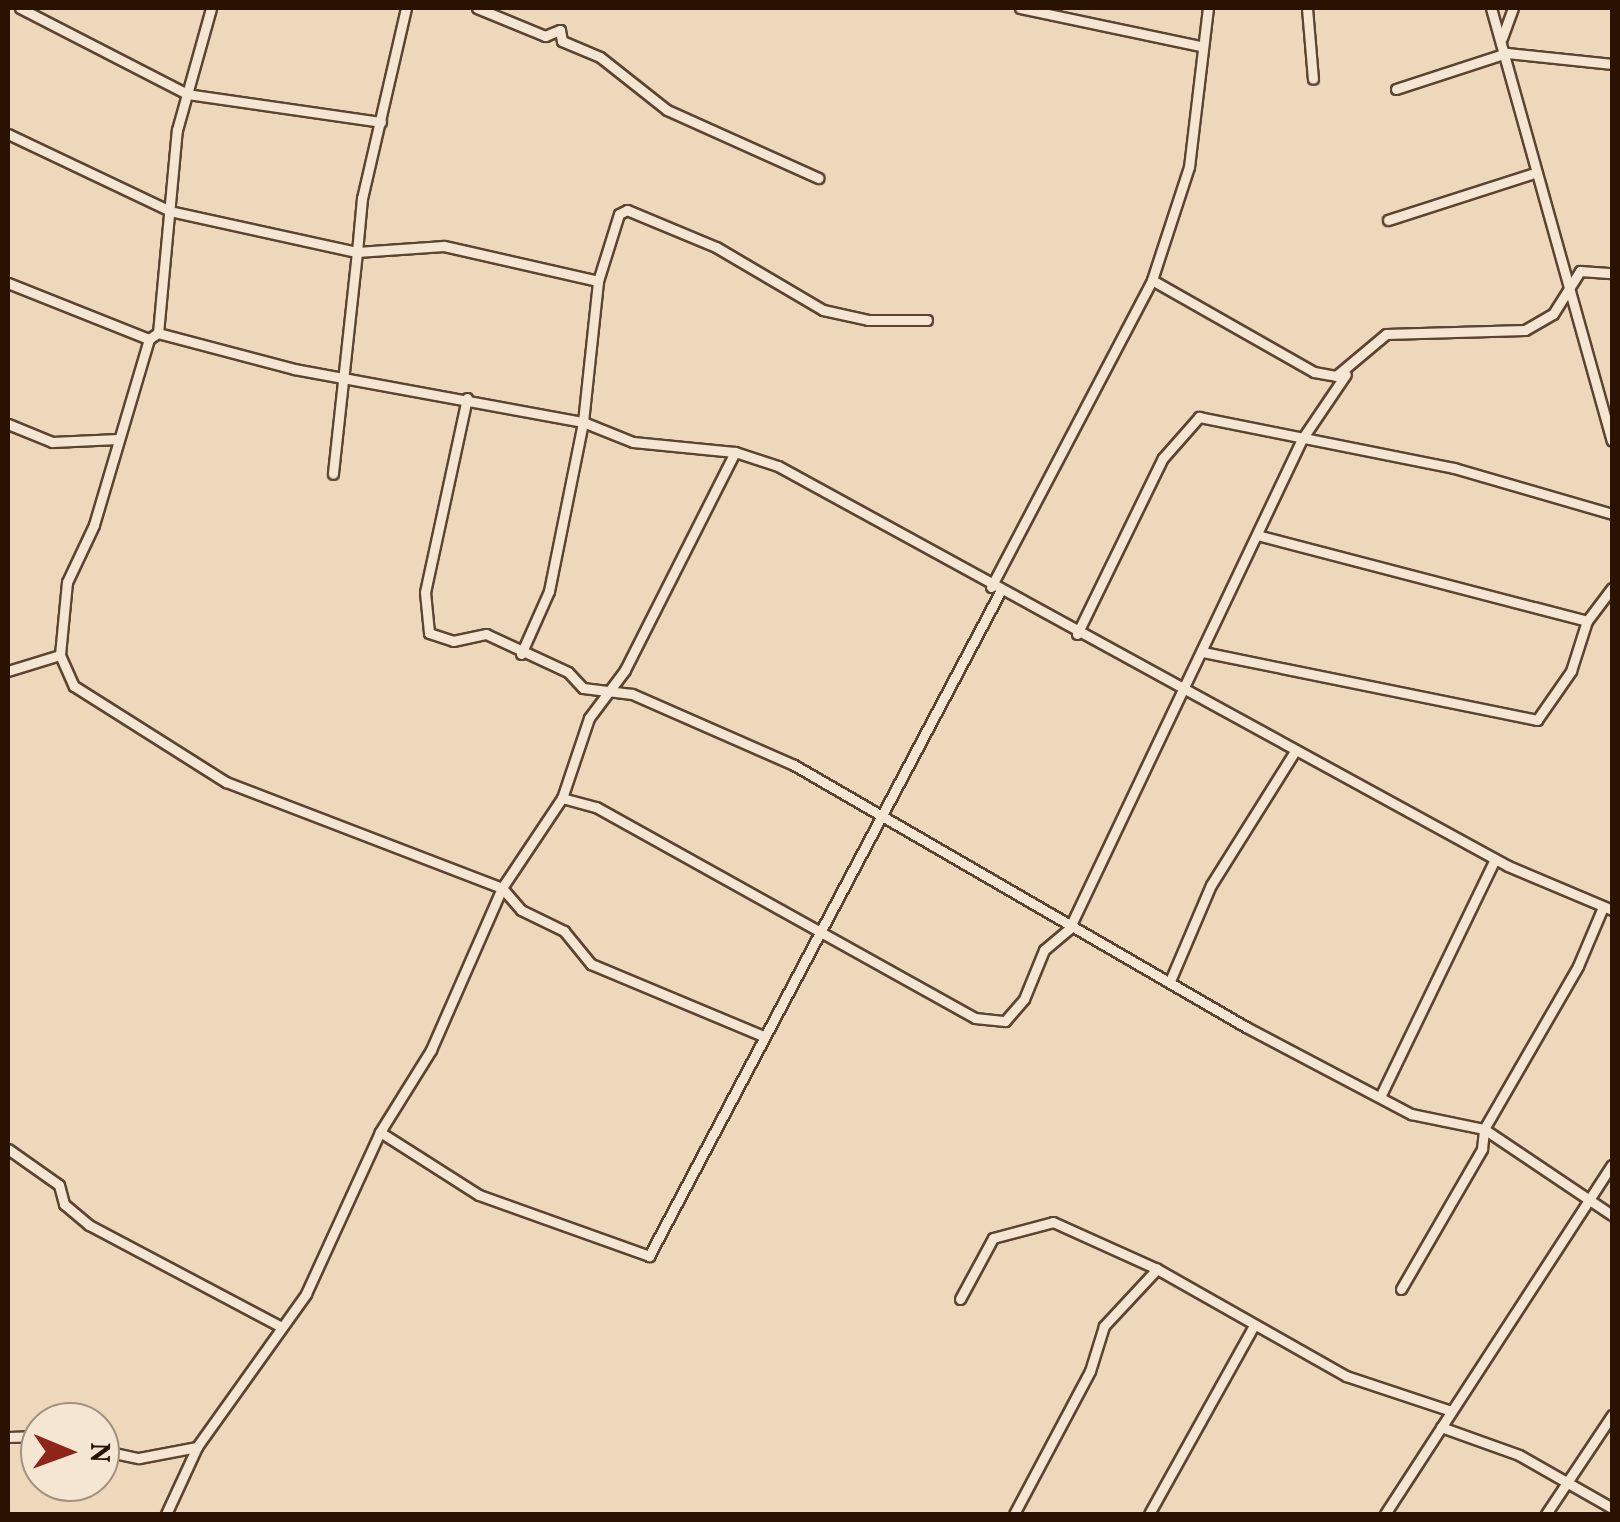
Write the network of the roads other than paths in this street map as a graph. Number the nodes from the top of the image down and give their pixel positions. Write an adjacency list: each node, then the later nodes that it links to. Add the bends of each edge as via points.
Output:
1 (20, 8): 16 (street)
2 (211, 8): 16 (street)
3 (406, 8): 17 (street)
4 (477, 8): 20 (street, via 545,36 560,30 562,41 600,58 667,110)
5 (1020, 8): 11 (street)
6 (1208, 8): 11 (street)
7 (1307, 8): 14 (street)
8 (1490, 8): 10 (street)
9 (1513, 8): 10 (street)
10 (1502, 38): 12 (street)
11 (1201, 46): 25 (street, via 1189,167)
12 (1507, 53): 13 (street); 15 (street); 19 (street)
13 (1612, 64)
14 (1313, 79)
15 (1396, 89)
16 (187, 94): 17 (street); 21 (street)
17 (382, 122): 23 (street)
18 (8, 134): 21 (street)
19 (1532, 174): 22 (street); 28 (street)
20 (818, 178)
21 (170, 211): 23 (street); 30 (street)
22 (1388, 220)
23 (357, 252): 26 (street, via 444,246); 32 (street)
24 (1612, 273): 28 (street, via 1580,271)
25 (1152, 280): 31 (street, via 1314,372); 44 (street)
26 (598, 281): 29 (street, via 627,210 716,247 823,310 868,320); 34 (street)
27 (8, 283): 30 (street)
28 (1567, 286): 31 (street, via 1554,314 1525,330 1386,334); 38 (street)
29 (927, 320)
30 (153, 336): 32 (street); 36 (street)
31 (1346, 374): 37 (street)
32 (342, 376): 33 (street); 40 (street)
33 (467, 398): 34 (street); 49 (street, via 424,622 440,638 486,634)
34 (582, 422): 39 (street, via 633,442); 49 (street, via 548,592)
35 (8, 424): 36 (street, via 52,442)
36 (118, 439): 48 (street, via 68,582)
37 (1302, 439): 41 (street, via 1454,468); 42 (street); 46 (street, via 1193,420 1163,458)
38 (1612, 440)
39 (735, 452): 44 (street, via 778,466); 52 (street, via 625,670)
40 (334, 474)
41 (1612, 514)
42 (1257, 535): 45 (street); 47 (street)
43 (1612, 588): 45 (street)
44 (996, 590): 46 (street); 55 (street)
45 (1587, 621): 47 (street, via 1560,692 1542,718 1529,721)
46 (1077, 634): 51 (street)
47 (1203, 652): 51 (street)
48 (60, 654): 50 (street); 57 (street, via 74,686 226,782)
49 (521, 654): 52 (street)
50 (8, 671)
51 (1186, 692): 53 (street); 60 (street)
52 (601, 695): 54 (street); 55 (street, via 632,694 794,765)
53 (1295, 751): 56 (street); 61 (street, via 1211,886)
54 (562, 798): 57 (street); 59 (street, via 596,807)
55 (882, 817): 59 (street); 60 (street)
56 (1496, 859): 58 (street); 63 (street)
57 (502, 888): 62 (street, via 520,910 564,931 591,964); 65 (street, via 412,1087)
58 (1608, 908): 64 (street)
59 (817, 928): 60 (street, via 975,1018 997,1023 1019,1008 1044,950); 62 (street)
60 (1069, 929): 61 (street)
61 (1170, 981): 63 (street)
62 (761, 1035): 65 (street, via 649,1256 479,1196)
63 (1380, 1097): 64 (street, via 1437,1124)
64 (1484, 1130): 68 (street); 71 (street, via 1482,1149)
65 (380, 1132): 74 (street, via 306,1294)
66 (8, 1149): 74 (street, via 59,1185 64,1204 89,1226)
67 (1612, 1164): 68 (street)
68 (1593, 1198): 69 (street); 75 (street)
69 (1612, 1215)
70 (1157, 1269): 72 (street, via 1064,1226 1018,1226 984,1249); 73 (street); 83 (street, via 1104,1326 1090,1372)
71 (1401, 1289)
72 (960, 1299)
73 (1254, 1325): 75 (street, via 1346,1376); 84 (street)
74 (280, 1326): 78 (street)
75 (1451, 1411): 77 (street)
76 (1612, 1415): 80 (street)
77 (1441, 1427): 80 (street, via 1519,1455); 85 (street)
78 (197, 1447): 79 (street, via 139,1458); 82 (street)
79 (120, 1454)
80 (1566, 1484): 81 (street); 86 (street)
81 (1612, 1508)
82 (166, 1514)
83 (1014, 1514)
84 (1149, 1514)
85 (1384, 1514)
86 (1546, 1514)

